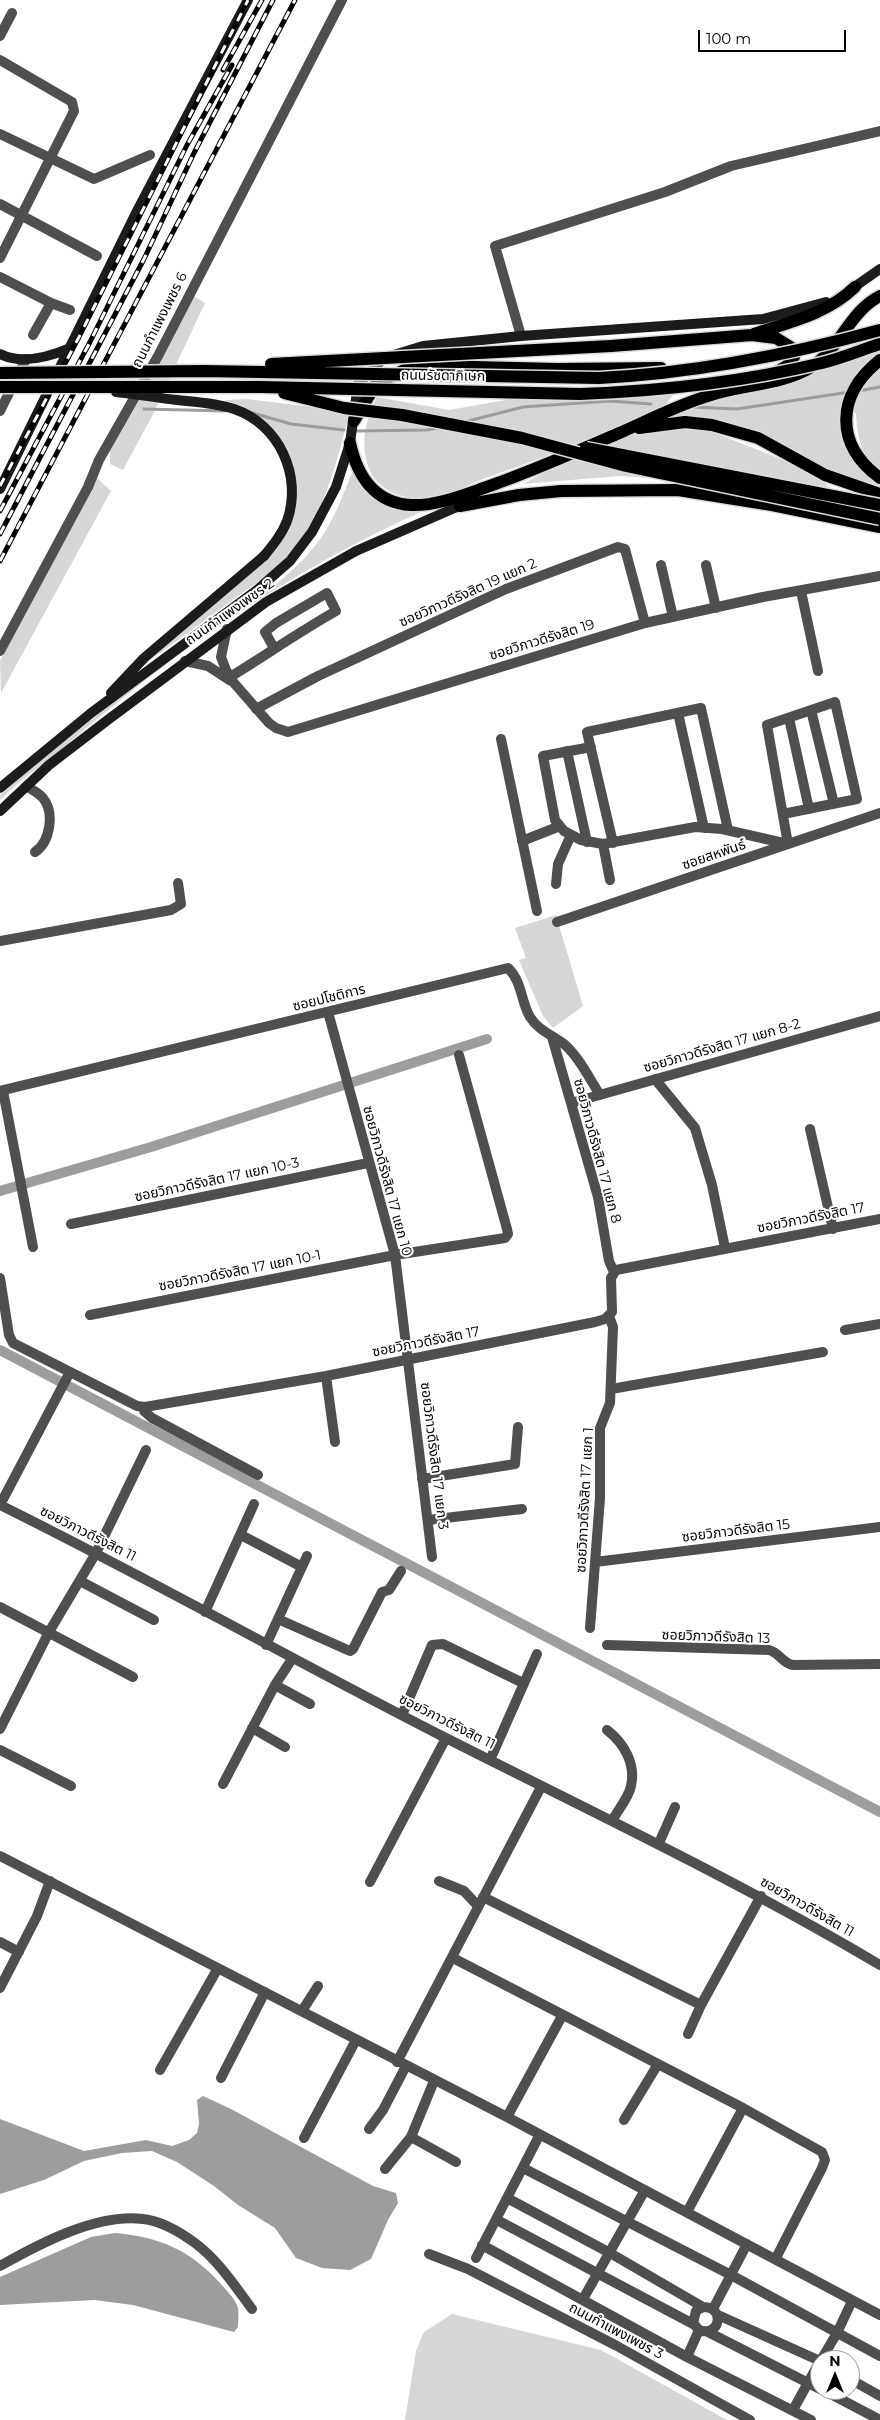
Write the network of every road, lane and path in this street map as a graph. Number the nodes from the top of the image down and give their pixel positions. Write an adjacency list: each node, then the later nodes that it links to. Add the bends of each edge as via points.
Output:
1 (248, 0): 25 (main road, via 138,209)
2 (342, 0): 59 (street, ถนนกำแพงเพชร 6, via 158,356 99,460 88,487)
3 (12, 13): 4 (street)
4 (0, 36)
5 (0, 60): 9 (street, via 72,102 74,111)
6 (880, 132): 23 (street, via 731,166 665,192 495,246)
7 (0, 134): 9 (street)
8 (150, 155): 9 (street, via 94,179)
9 (51, 159): 11 (street)
10 (0, 204): 11 (street)
11 (21, 216): 12 (street); 13 (street)
12 (97, 256)
13 (0, 258)
14 (880, 269): 16 (main road, ถนนกำแพงเพชร 2)
15 (0, 277): 18 (street)
16 (855, 287): 22 (main road, via 837,303 818,312); 23 (main road, ถนนกำแพงเพชร 2, via 812,307 763,319)
17 (880, 296): 32 (main road, via 865,306 812,367 791,376)
18 (51, 303): 19 (street); 21 (street)
19 (70, 310)
20 (880, 330): 29 (main road, ถนนรัชดาภิเษก, bridge, via 816,348)
21 (33, 335)
22 (752, 335): 30 (main road, bridge, via 611,346 326,360); 32 (main road, via 781,341 792,348 794,357 787,366)
23 (521, 336): 37 (main road, ถนนกำแพงเพชร 2, via 423,346 384,358 358,384)
24 (880, 344): 35 (main road, ถนนรัชดาภิเษก, bridge, via 824,362 762,376 618,393)
25 (70, 348): 27 (main road, via 50,356); 41 (main road)
26 (0, 354): 27 (main road)
27 (26, 359): 36 (street)
28 (880, 360): 42 (main road, via 859,380 852,392 847,416 852,449 859,460)
29 (696, 368): 30 (main road, ถนนรัชดาภิเษก, bridge, via 647,376 599,378); 37 (main road, bridge, via 431,366 404,370 376,384)
30 (204, 371): 31 (main road, ถนนรัชดาภิเษก, bridge)
31 (0, 373)
32 (758, 383): 38 (main road, via 694,400)
33 (76, 386): 34 (main road, ถนนรัชดาภิเษก, bridge); 35 (main road, ถนนรัชดาภิเษก, bridge); 63 (main road, bridge, via 224,406 245,413 276,439 286,458 292,490 287,522 264,556 144,658)
34 (0, 387)
35 (261, 387): 39 (main road, bridge, via 344,408 402,415)
36 (2, 407)
37 (354, 421): 40 (main road, ถนนกำแพงเพชร 2)
38 (624, 431): 43 (main road); 45 (main road, via 685,422 712,425 758,438 825,475)
39 (522, 438): 46 (main road, bridge); 48 (main road, bridge, via 626,466)
40 (350, 443): 43 (main road, via 365,482 375,492 394,502 426,504); 63 (main road, ถนนกำแพงเพชร 2, via 325,511 290,560 257,590)
41 (3, 475): 44 (main road)
42 (880, 478)
43 (504, 481): 47 (main road, ถนนกำแพงเพชร 2)
44 (0, 489)
45 (880, 494)
46 (880, 504)
47 (460, 506): 49 (main road, via 519,495 602,489 678,490); 57 (main road, ถนนกำแพงเพชร 2, via 356,551 295,584)
48 (880, 519)
49 (880, 527)
50 (661, 565): 55 (street)
51 (706, 565): 54 (street)
52 (880, 576): 53 (street, ซอยวิภาวดีรังสิต 19)
53 (801, 591): 54 (street, ซอยวิภาวดีรังสิต 19); 61 (street)
54 (716, 608): 55 (street, ซอยวิภาวดีรังสิต 19)
55 (672, 618): 56 (street, ซอยวิภาวดีรังสิต 19)
56 (645, 623): 64 (street, ซอยวิภาวดีรังสิต 19, via 301,730 288,732 276,728); 64 (street, ซอยวิภาวดีรังสิต 19 แยก 2, via 625,549 618,547 506,589 318,676)
57 (227, 629): 60 (main road, ถนนกำแพงเพชร 2); 62 (street, ซอยวิภาวดีรังสิต 19, via 221,657)
58 (274, 648): 58 (street, via 336,611 326,593 265,632); 62 (street)
59 (0, 651)
60 (184, 661): 62 (street, ซอยวิภาวดีรังสิต 19, via 208,666); 71 (main road, ถนนกำแพงเพชร 2, via 50,765)
61 (818, 671)
62 (232, 680): 64 (street, ซอยวิภาวดีรังสิต 19)
63 (103, 704): 72 (main road, ถนนกำแพงเพชร 2)
64 (256, 710)
65 (811, 710): 67 (street); 73 (street); 73 (street, via 835,702 857,799)
66 (678, 713): 69 (street, via 587,732); 79 (street); 80 (street, via 701,708)
67 (789, 718): 74 (street); 77 (street, via 767,725)
68 (501, 739): 82 (street)
69 (591, 746): 70 (street); 84 (street)
70 (567, 751): 78 (street, via 543,756 555,820); 83 (street)
71 (28, 786): 75 (main road, ถนนกำแพงเพชร 2); 86 (street, via 43,798 48,819 48,835)
72 (0, 788)
73 (834, 804): 74 (street)
74 (809, 809): 77 (street)
75 (0, 811)
76 (880, 813): 85 (street, ซอยสหพันธ์)
77 (782, 814): 85 (street)
78 (560, 826): 81 (street); 82 (street)
79 (704, 828): 80 (street); 84 (street, via 680,829)
80 (728, 830): 85 (street)
81 (571, 835): 83 (street); 89 (street, via 558,864)
82 (522, 841): 90 (street)
83 (587, 842): 84 (street)
84 (608, 843): 87 (street)
85 (788, 844): 91 (street, ซอยสหพันธ์)
86 (35, 852)
87 (610, 880)
88 (178, 883): 92 (street, via 181,904 171,910)
89 (556, 884)
90 (537, 911)
91 (557, 922)
92 (0, 941)
93 (328, 1012): 95 (street, ซอยปโชติการ, via 508,968 520,986 530,1017); 98 (street, ซอยปโชติการ); 102 (street, ซอยวิภาวดีรังสิต 17 แยก 10)
94 (880, 1016): 97 (street, ซอยวิภาวดีรังสิต 17 แยก 8-2)
95 (552, 1037): 99 (street, ซอยปโชติการ, via 578,1059); 100 (street, ซอยวิภาวดีรังสิต 17 แยก 8)
96 (459, 1054): 108 (street, ซอยวิภาวดีรังสิต 17 แยก 10-1, via 508,1234 501,1239)
97 (655, 1080): 99 (street, ซอยวิภาวดีรังสิต 17 แยก 8-2); 107 (street, via 695,1128 712,1185)
98 (2, 1091): 106 (street)
99 (600, 1095): 100 (street, ซอยวิภาวดีรังสิต 17 แยก 8-2)
100 (571, 1103): 109 (street, ซอยวิภาวดีรังสิต 17 แยก 8, via 598,1197 609,1261)
101 (810, 1129): 105 (street)
102 (368, 1162): 104 (street, ซอยวิภาวดีรังสิต 17 แยก 10-3); 108 (street, ซอยวิภาวดีรังสิต 17 แยก 10)
103 (880, 1219): 105 (street, ซอยวิภาวดีรังสิต 17)
104 (71, 1224)
105 (833, 1229): 107 (street, ซอยวิภาวดีรังสิต 17)
106 (33, 1247)
107 (725, 1248): 109 (street, ซอยวิภาวดีรังสิต 17)
108 (395, 1255): 111 (street, ซอยวิภาวดีรังสิต 17 แยก 10-1); 116 (street, ซอยวิภาวดีรังสิต 17 แยก 10)
109 (614, 1272): 112 (street, via 611,1278 612,1312)
110 (0, 1278): 117 (street, via 13,1343)
111 (90, 1315)
112 (609, 1316): 116 (street, ซอยวิภาวดีรังสิต 17, via 595,1322); 119 (street, ซอยวิภาวดีรังสิต 17 แยก 1, via 613,1327)
113 (880, 1324): 114 (street)
114 (846, 1330)
115 (822, 1352): 119 (street)
116 (408, 1359): 118 (street, ซอยวิภาวดีรังสิต 17); 125 (street, ซอยวิภาวดีรังสิต 17 แยก 3)
117 (70, 1372): 120 (street); 127 (street)
118 (326, 1376): 120 (street, ซอยวิภาวดีรังสิต 17); 122 (street)
119 (611, 1389): 135 (street, ซอยวิภาวดีรังสิต 17 แยก 1, via 610,1403 600,1428 600,1498)
120 (144, 1407): 124 (street, via 144,1412 152,1418)
121 (518, 1427): 125 (street, via 515,1464)
122 (335, 1442)
123 (146, 1450): 132 (street)
124 (258, 1475)
125 (422, 1479): 129 (street, ซอยวิภาวดีรังสิต 17 แยก 3)
126 (254, 1504): 131 (street)
127 (0, 1505): 132 (street, ซอยวิภาวดีรังสิต 11)
128 (522, 1509): 129 (street)
129 (428, 1520): 134 (street, ซอยวิภาวดีรังสิต 17 แยก 3)
130 (880, 1527): 135 (street, ซอยวิภาวดีรังสิต 15)
131 (241, 1534): 136 (street); 140 (street)
132 (96, 1553): 138 (street); 140 (street, ซอยวิภาวดีรังสิต 11)
133 (307, 1556): 136 (street)
134 (432, 1557)
135 (595, 1562): 143 (street, ซอยวิภาวดีรังสิต 17 แยก 1)
136 (302, 1568): 141 (street)
137 (401, 1571): 141 (street, via 389,1590 382,1592 350,1651)
138 (80, 1580): 142 (street); 144 (street)
139 (0, 1607): 144 (street)
140 (205, 1612): 145 (street, ซอยวิภาวดีรังสิต 11)
141 (278, 1619): 145 (street)
142 (154, 1620)
143 (590, 1628)
144 (50, 1632): 150 (street); 156 (street)
145 (266, 1645): 148 (street, ซอยวิภาวดีรังสิต 11)
146 (606, 1645): 149 (street, ซอยวิภาวดีรังสิต 13, via 770,1650 776,1652 783,1662 793,1664)
147 (537, 1654): 151 (street)
148 (292, 1659): 152 (street); 154 (street, ซอยวิภาวดีรังสิต 11)
149 (880, 1664)
150 (132, 1677)
151 (524, 1683): 154 (street, via 443,1644 432,1645); 161 (street)
152 (275, 1685): 153 (street); 155 (street)
153 (310, 1704)
154 (402, 1715): 158 (street, ซอยวิภาวดีรังสิต 11)
155 (252, 1728): 159 (street); 162 (street)
156 (0, 1729)
157 (607, 1730): 166 (street, via 624,1747 632,1773 631,1787)
158 (446, 1738): 161 (street, ซอยวิภาวดีรังสิต 11); 171 (street)
159 (285, 1747)
160 (0, 1750): 163 (street)
161 (490, 1760): 164 (street, ซอยวิภาวดีรังสิต 11)
162 (223, 1784)
163 (71, 1786)
164 (542, 1786): 166 (street, ซอยวิภาวดีรังสิต 11); 173 (street)
165 (675, 1807): 167 (street)
166 (612, 1821): 167 (street, ซอยวิภาวดีรังสิต 11)
167 (659, 1844): 172 (street, ซอยวิภาวดีรังสิต 11)
168 (0, 1856): 169 (street)
169 (50, 1881): 175 (street); 178 (street)
170 (439, 1881): 173 (street)
171 (370, 1882)
172 (761, 1896): 177 (street, ซอยวิภาวดีรังสิต 11); 182 (street)
173 (481, 1901): 176 (street); 182 (street)
174 (0, 1942): 175 (street)
175 (19, 1952): 180 (street)
176 (453, 1958): 184 (street); 187 (street)
177 (880, 1965)
178 (218, 1968): 181 (street); 189 (street)
179 (318, 1986): 183 (street)
180 (0, 1988)
181 (265, 1992): 183 (street); 190 (street)
182 (701, 2005): 185 (street)
183 (302, 2011): 186 (street)
184 (562, 2016): 188 (street); 193 (street)
185 (688, 2034)
186 (356, 2040): 187 (street); 198 (street)
187 (402, 2064): 191 (street); 195 (street, via 383,2110)
188 (658, 2064): 192 (street); 194 (street)
189 (160, 2070)
190 (221, 2078)
191 (434, 2081): 193 (street); 197 (street)
192 (743, 2108): 204 (street); 212 (street, via 824,2155 822,2168)
193 (507, 2117): 196 (street)
194 (624, 2120)
195 (369, 2129)
196 (539, 2136): 200 (street); 202 (street)
197 (411, 2137): 199 (street); 201 (street)
198 (304, 2138)
199 (456, 2162)
200 (523, 2168): 203 (street); 206 (street)
201 (385, 2169)
202 (645, 2190): 204 (street); 206 (street)
203 (507, 2198): 205 (street); 209 (street)
204 (688, 2212): 207 (street)
205 (497, 2220): 208 (street); 214 (street)
206 (626, 2221): 209 (street); 215 (street)
207 (747, 2244): 212 (street); 215 (street)
208 (482, 2246): 211 (street); 216 (street)
209 (610, 2252): 214 (street); 219 (street)
210 (429, 2254): 232 (street, ถนนกำแพงเพชร 3, via 468,2269 617,2346)
211 (476, 2258)
212 (776, 2258): 217 (street)
213 (0, 2266): 218 (street, via 35,2246 84,2227 143,2219 171,2228 196,2244 234,2284)
214 (597, 2274): 216 (street); 221 (street)
215 (730, 2275): 219 (street); 222 (street)
216 (583, 2299): 226 (street)
217 (852, 2301): 220 (street); 222 (street)
218 (252, 2309)
219 (711, 2310): 221 (street, via 716,2327); 221 (street, via 694,2314); 224 (street)
220 (880, 2315)
221 (701, 2329): 226 (street); 227 (street)
222 (837, 2333): 223 (street); 225 (street)
223 (827, 2350)
224 (810, 2356)
225 (880, 2356)
226 (687, 2357): 231 (street)
227 (809, 2383): 231 (street)
228 (860, 2384): 229 (street)
229 (880, 2396)
230 (842, 2400): 234 (street)
231 (793, 2410): 233 (street)
232 (749, 2420)
233 (811, 2420)
234 (880, 2420)

